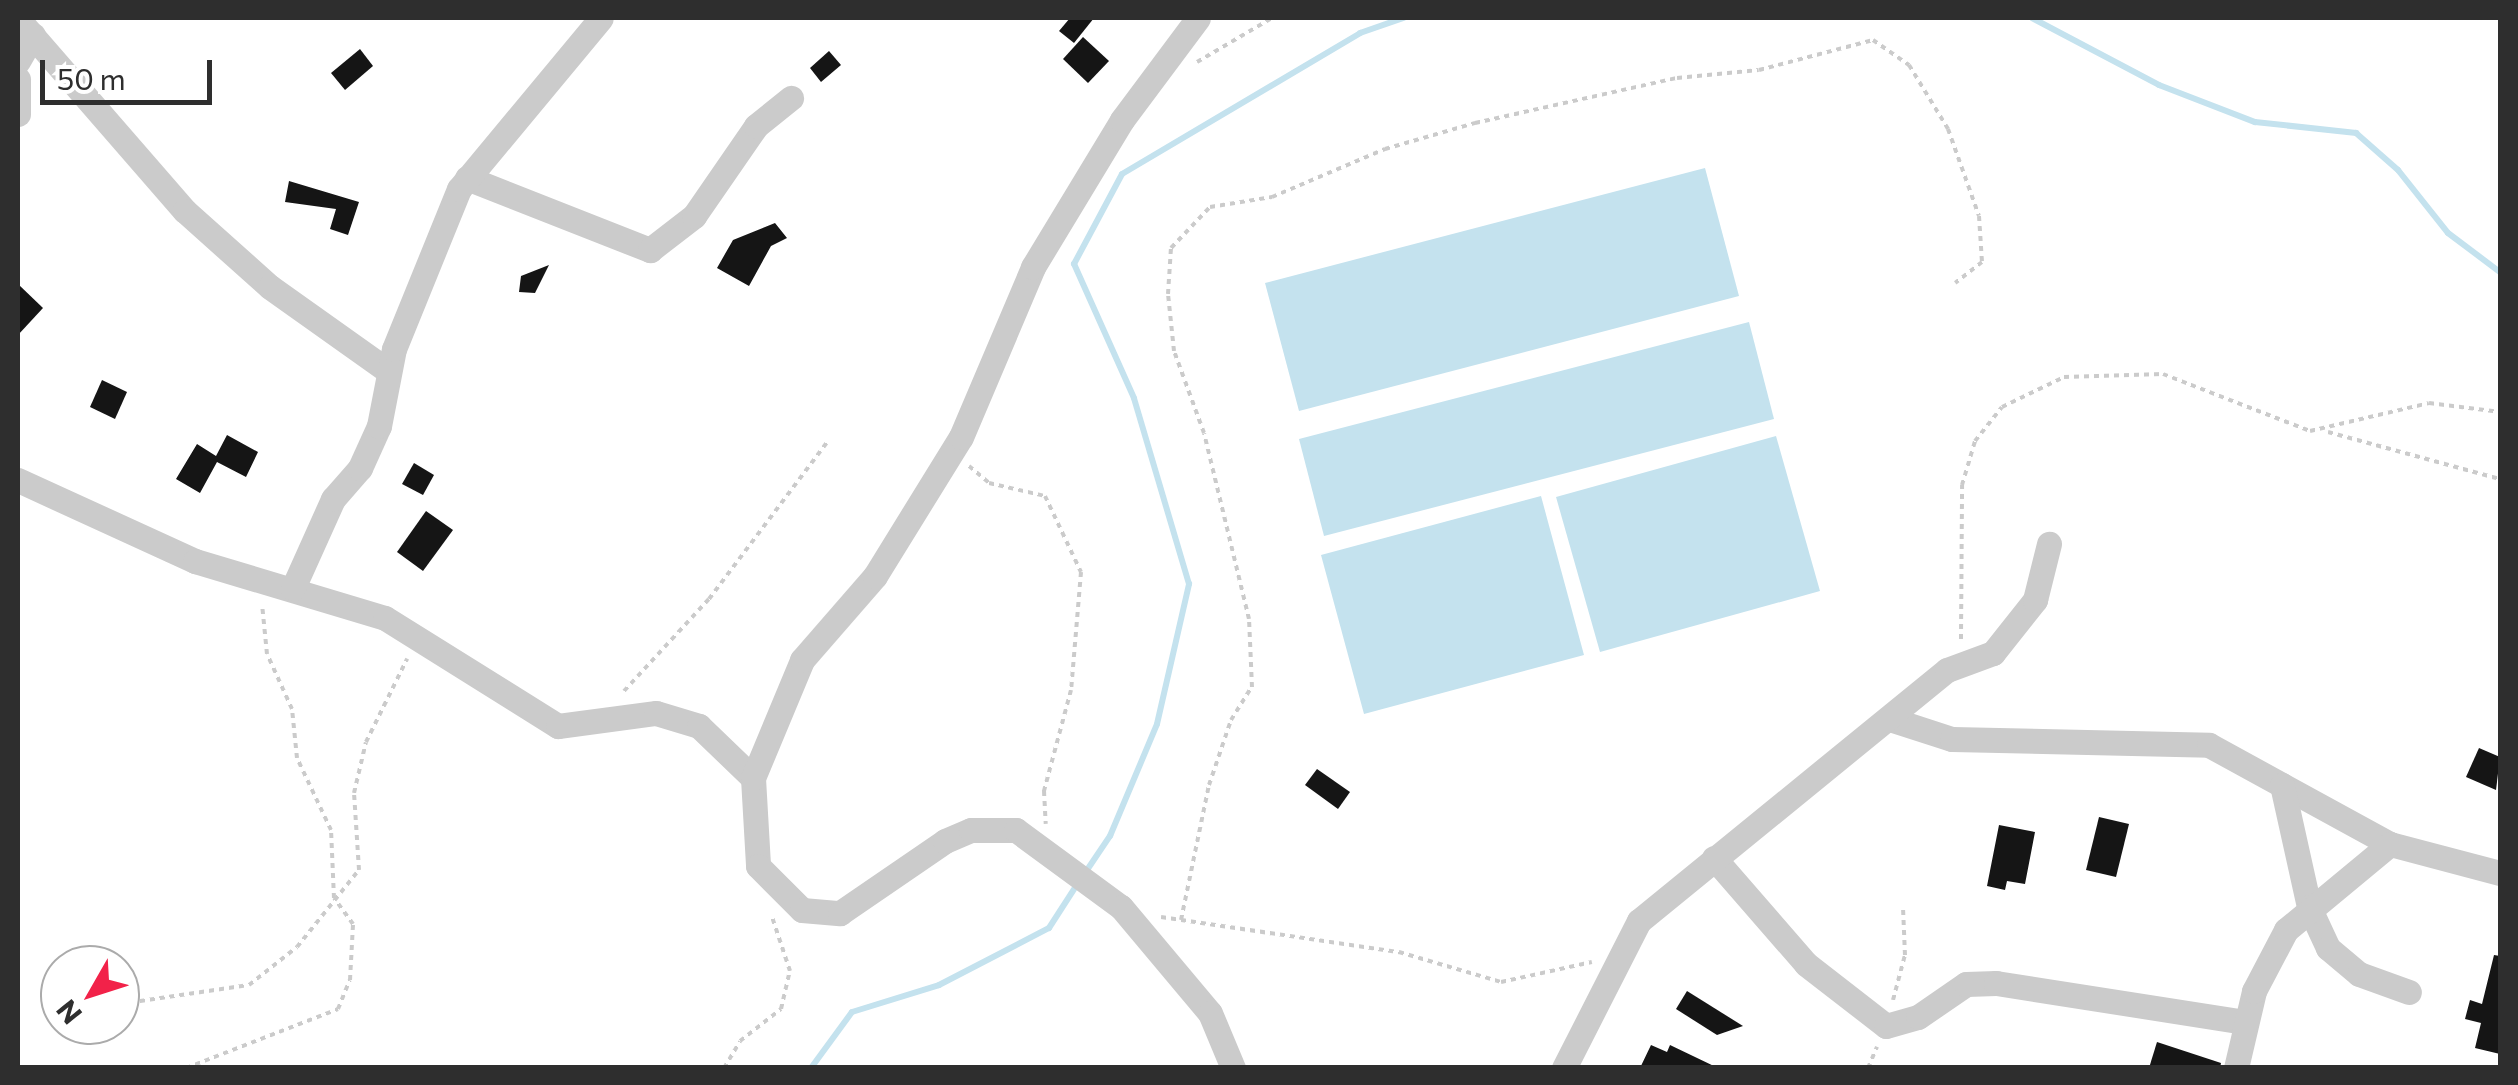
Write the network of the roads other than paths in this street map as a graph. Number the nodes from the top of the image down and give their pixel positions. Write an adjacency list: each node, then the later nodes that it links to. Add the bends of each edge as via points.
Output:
1 (601, 18): 8 (street)
2 (1198, 18): 14 (street, via 1122,120 1033,266 961,437 875,576 802,660)
3 (25, 27): 4 (street); 9 (street, via 185,211 270,287)
4 (18, 61)
5 (18, 79): 7 (street)
6 (791, 98): 8 (street, via 756,126 694,216 650,250)
7 (18, 114)
8 (468, 178): 9 (street)
9 (388, 371): 12 (street, via 379,426 360,468 333,499)
10 (18, 480): 12 (street, via 195,561)
11 (2049, 544): 13 (street, via 2027,615 1993,653 1947,670)
12 (293, 588): 14 (street, via 386,618 558,726 669,714 712,735)
13 (1893, 720): 15 (street, via 1952,739 2181,740 2232,754); 17 (street)
14 (754, 778): 22 (street, via 765,881 802,910 828,916 971,830 1006,827 1058,856 1101,887 1200,999)
15 (2282, 785): 16 (street); 19 (street)
16 (2390, 844): 18 (street); 19 (street)
17 (1714, 858): 21 (street, via 1806,964 1886,1026 1918,1017 1966,984 1996,983); 23 (street, via 1640,921)
18 (2500, 873)
19 (2309, 908): 20 (street, via 2328,948 2359,974); 21 (street, via 2267,962)
20 (2408, 992)
21 (2244, 1022): 24 (street)
22 (1233, 1068)
23 (1564, 1068)
24 (2236, 1068)

